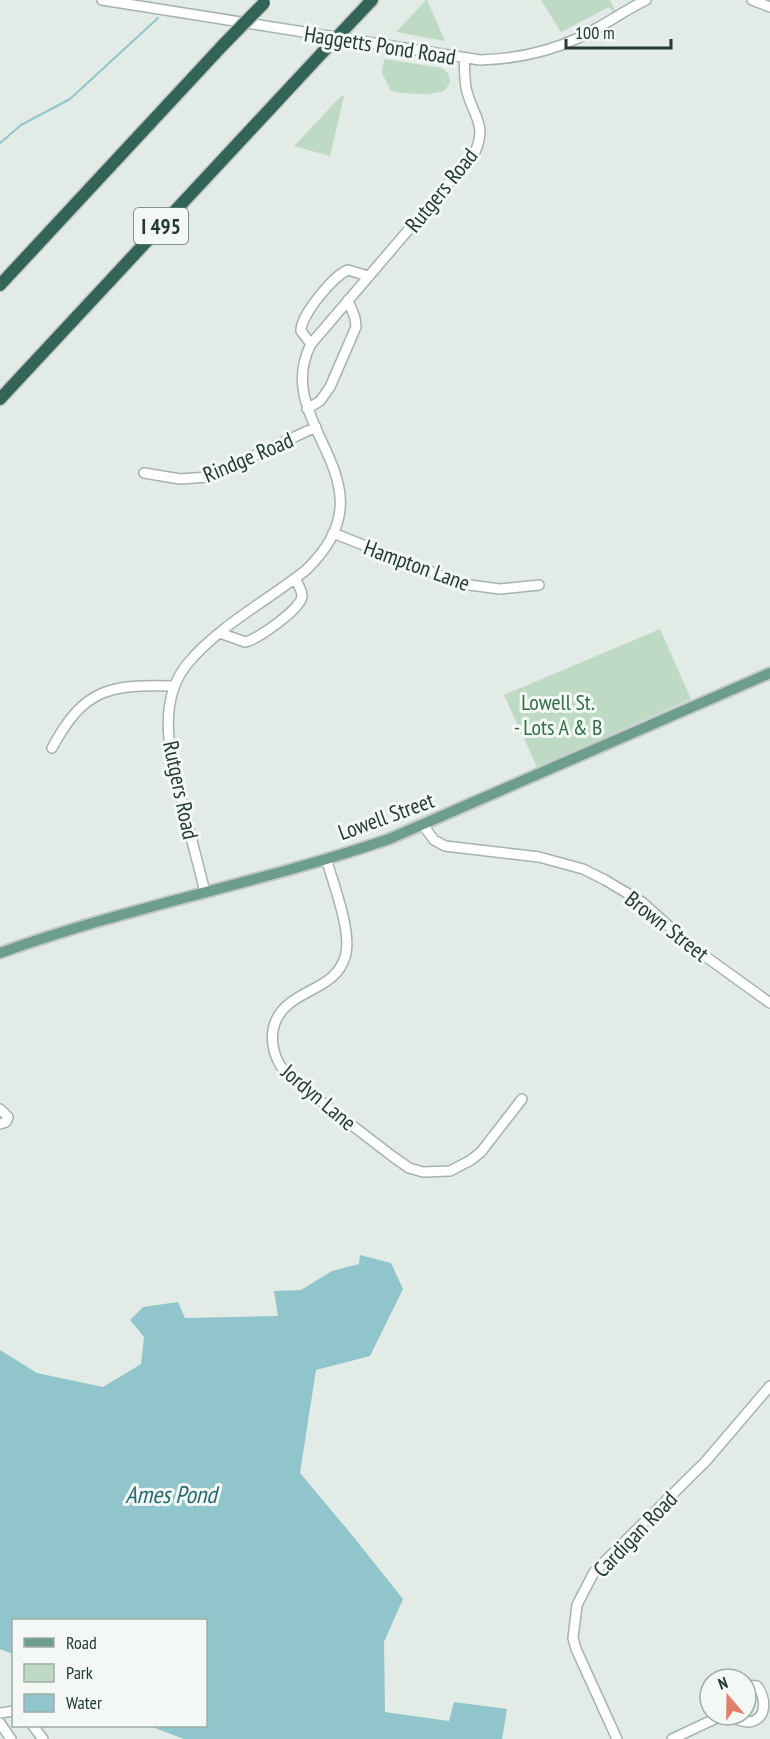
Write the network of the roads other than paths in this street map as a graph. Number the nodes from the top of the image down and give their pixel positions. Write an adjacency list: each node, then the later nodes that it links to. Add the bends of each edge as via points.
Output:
1 (102, 0): 7 (street, Haggetts Pond Road)
2 (372, 0): 12 (highway, I 495, bridge)
3 (646, 0): 7 (street, Haggetts Pond Road, via 576,39 545,50 512,58)
4 (752, 0): 6 (street)
5 (265, 1): 9 (highway, bridge)
6 (770, 8)
7 (464, 58): 8 (street, Rutgers Road, via 466,89 480,124 479,143)
8 (368, 276): 10 (street, Rutgers Road); 11 (street, Rutgers Road, via 348,270 339,275 304,318 301,332)
9 (0, 285)
10 (348, 300): 11 (street, Rutgers Road); 13 (street, via 356,327 330,387)
11 (310, 344): 13 (street, Rutgers Road, via 302,371)
12 (0, 399)
13 (308, 409): 14 (street, Rutgers Road)
14 (316, 428): 15 (street, Rindge Road, via 208,477 180,479); 16 (street, Rutgers Road, via 339,484)
15 (144, 473)
16 (333, 533): 17 (street, Rutgers Road, via 320,557); 18 (street, Hampton Lane, via 462,584 500,590)
17 (295, 579): 19 (street, Rutgers Road); 19 (street, via 302,593 300,604 256,638 245,642)
18 (539, 585)
19 (220, 633): 21 (street, Rutgers Road, via 187,664)
20 (770, 673): 23 (main road, Lowell Street)
21 (174, 686): 22 (street, via 121,687 100,693 63,726); 25 (street, Rutgers Road, via 169,741)
22 (52, 748)
23 (423, 825): 24 (main road, Lowell Street); 27 (street, Brown Street, via 434,840 445,846 538,856 605,880 642,902 691,946)
24 (326, 858): 25 (main road, Lowell Street); 28 (street, Jordyn Lane, via 345,926 347,950 335,976 288,1004 278,1017 272,1043 281,1068 392,1156 423,1172 450,1171 471,1160)
25 (205, 892): 26 (main road, Lowell Street)
26 (0, 953)
27 (770, 1003)
28 (522, 1099)
29 (0, 1109): 30 (street, via 8,1119)
30 (0, 1124)
31 (770, 1386): 37 (street, Cardigan Road, via 705,1461 594,1572 577,1605 573,1638 576,1649)
32 (758, 1688): 33 (street, via 764,1708)
33 (758, 1718)
34 (0, 1723): 36 (street)
35 (698, 1727): 38 (street)
36 (11, 1739)
37 (617, 1739)
38 (672, 1739)

